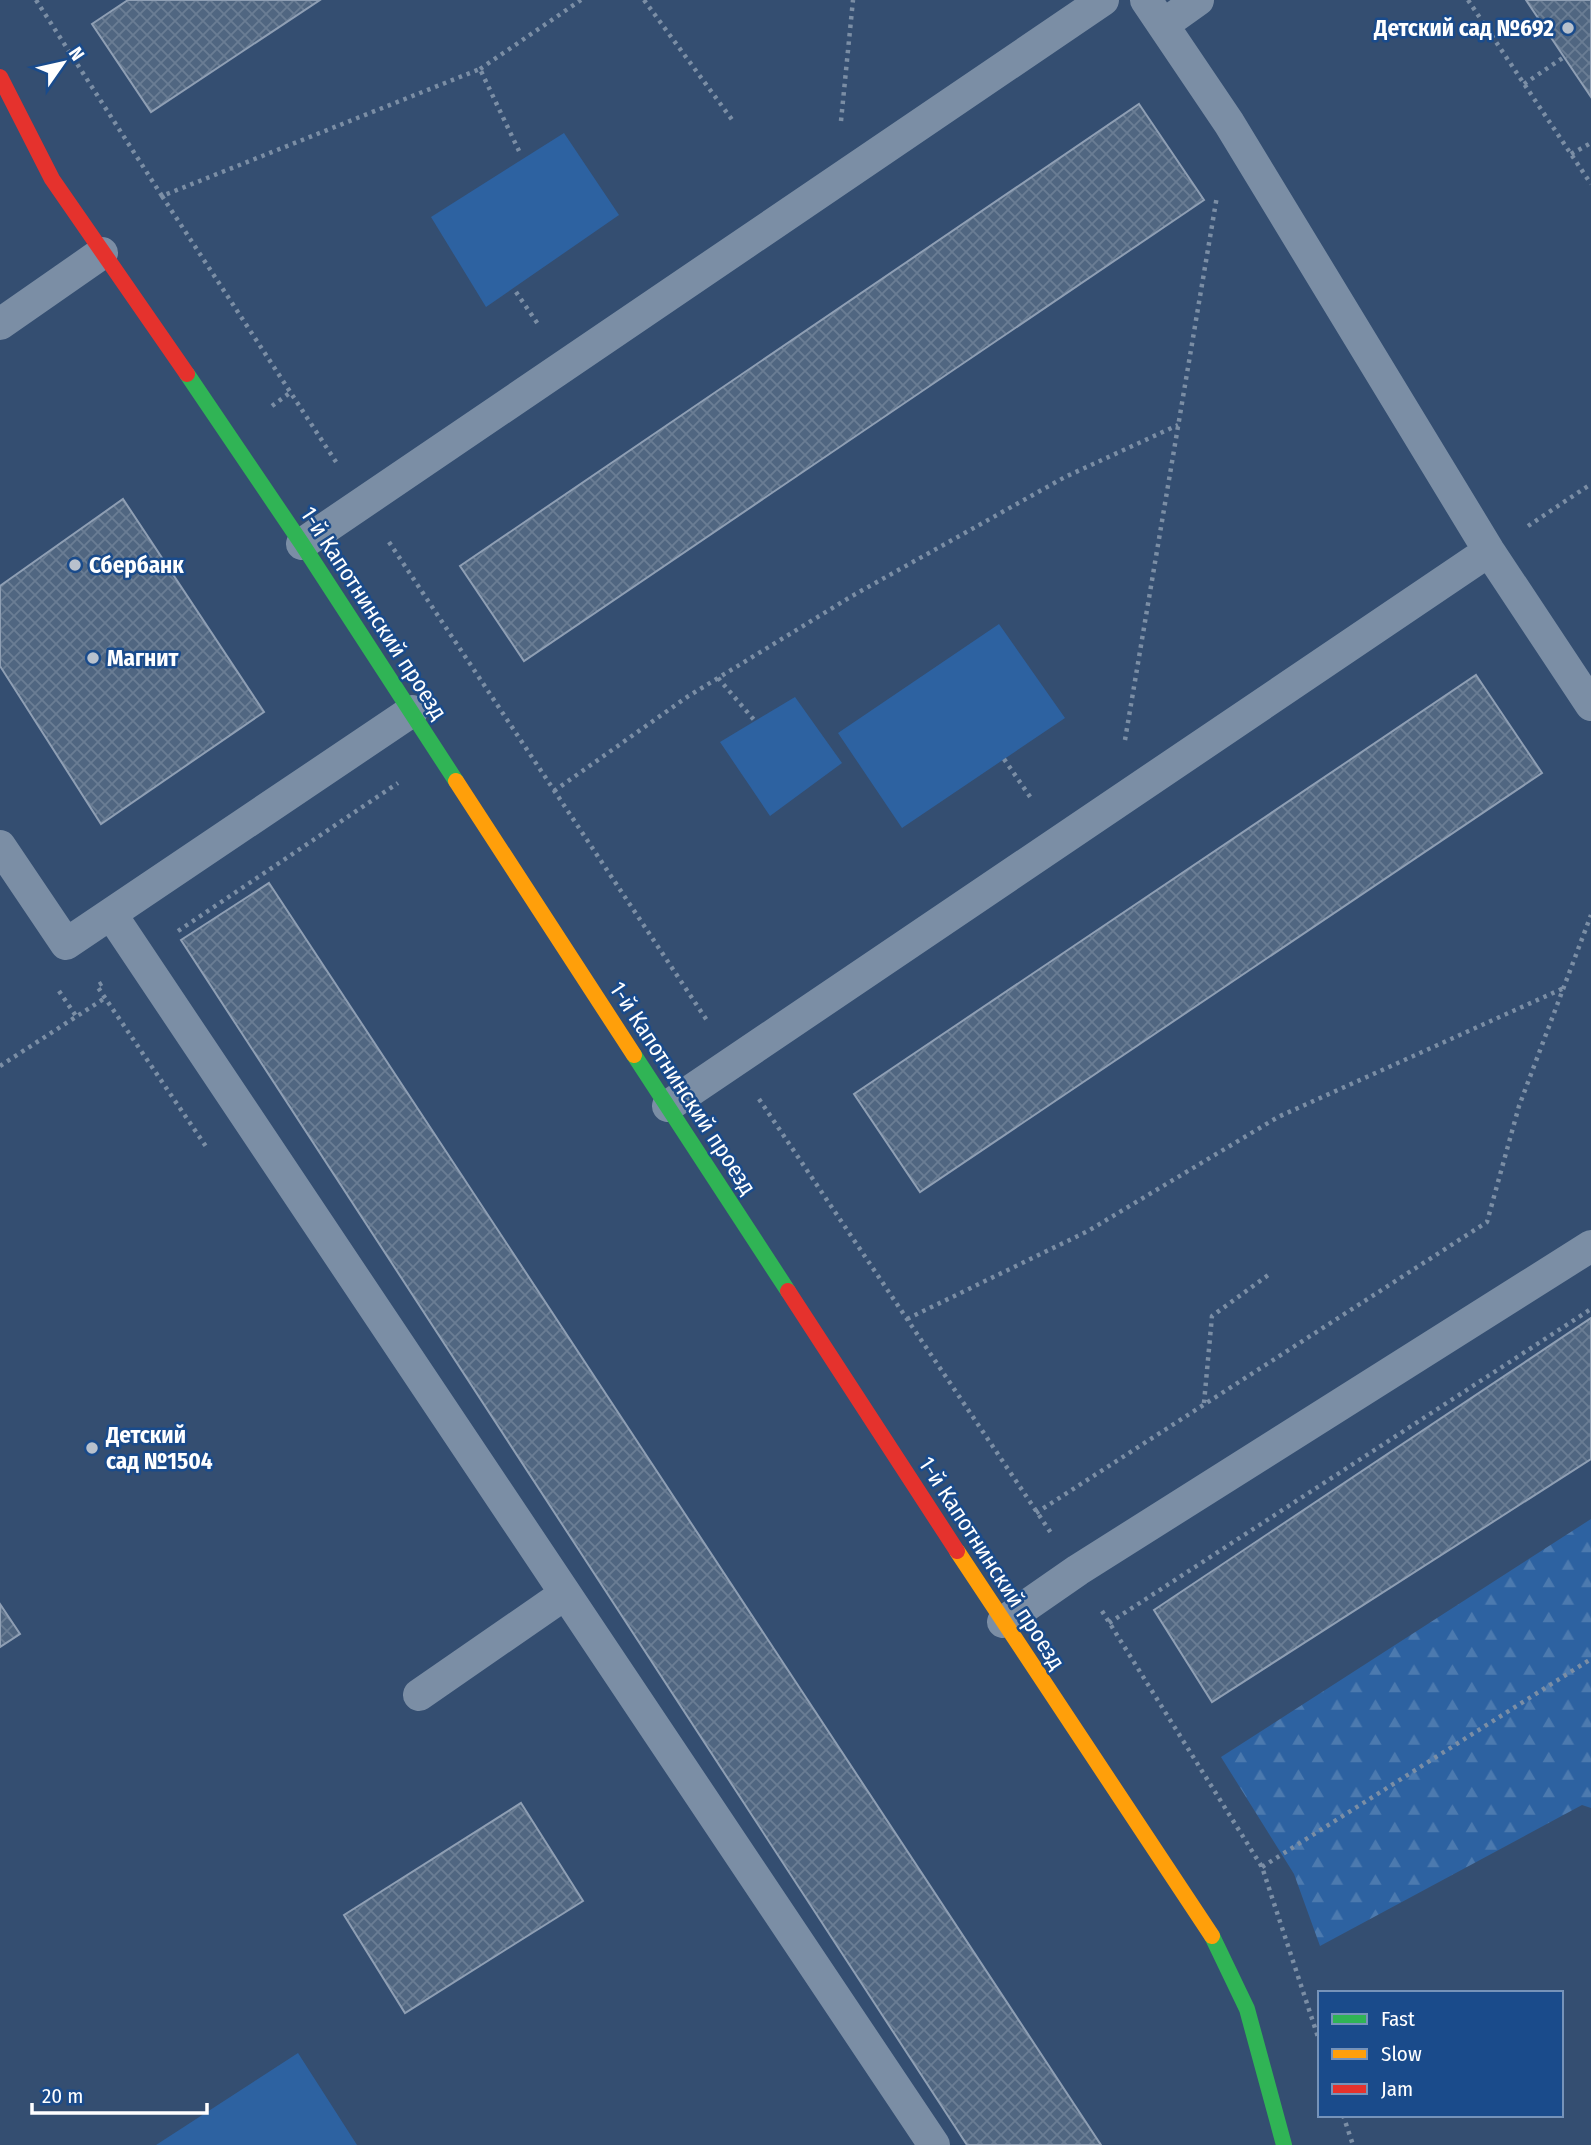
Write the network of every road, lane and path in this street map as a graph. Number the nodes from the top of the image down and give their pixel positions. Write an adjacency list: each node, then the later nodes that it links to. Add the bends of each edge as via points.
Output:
1 (36, 0): 20 (path)
2 (581, 0): 10 (path)
3 (644, 0): 13 (path)
4 (853, 0): 18 (path)
5 (1103, 0): 18 (lane)
6 (1198, 0): 8 (lane)
7 (1468, 0): 12 (path)
8 (1155, 12): 14 (lane)
9 (1564, 57): 12 (path)
10 (480, 69): 16 (path); 20 (path)
11 (0, 76): 21 (street, 1-й Капотнинский проезд, via 52,179)
12 (1524, 84): 17 (path)
13 (733, 121)
14 (1229, 123): 23 (path); 27 (lane)
15 (1591, 144): 17 (path)
16 (519, 151)
17 (1571, 154): 19 (path)
18 (835, 182): 25 (lane)
19 (1591, 184)
20 (162, 196): 25 (path)
21 (102, 254): 22 (lane); 26 (street, 1-й Капотнинский проезд)
22 (0, 324)
23 (1178, 425): 28 (path, via 1065,477 852,596); 33 (path)
24 (1591, 484): 27 (path)
25 (363, 502): 26 (lane); 32 (path)
26 (302, 544): 30 (street, 1-й Капотнинский проезд)
27 (1489, 551): 29 (lane); 33 (lane)
28 (718, 678): 31 (path); 32 (path)
29 (1591, 705)
30 (412, 711): 35 (lane); 41 (street, 1-й Капотнинский проезд)
31 (755, 721)
32 (554, 791): 39 (path)
33 (1114, 805): 39 (lane)
34 (0, 846): 35 (lane, via 66,944)
35 (111, 914): 49 (lane)
36 (1591, 915): 37 (path)
37 (1565, 988): 45 (path, via 1278,1117 1088,1231); 46 (path, via 1519,1106 1486,1222)
38 (105, 998): 40 (path)
39 (734, 1061): 41 (lane); 45 (path)
40 (0, 1066)
41 (668, 1106): 50 (street, 1-й Капотнинский проезд)
42 (1591, 1246): 48 (lane)
43 (1271, 1273): 46 (path, via 1212,1315)
44 (1591, 1309): 51 (path)
45 (907, 1319): 47 (path)
46 (1204, 1404): 47 (path)
47 (1036, 1513): 48 (path)
48 (1078, 1570): 50 (lane); 51 (path)
49 (565, 1594): 53 (lane); 57 (lane)
50 (1003, 1622): 58 (street, 1-й Капотнинский проезд, via 1212,1935 1247,2008)
51 (1109, 1623): 54 (path)
52 (1591, 1659): 54 (path)
53 (419, 1695)
54 (1262, 1867): 55 (path)
55 (1318, 2037)
56 (1344, 2117): 59 (path)
57 (934, 2145)
58 (1284, 2145)
59 (1353, 2145)

